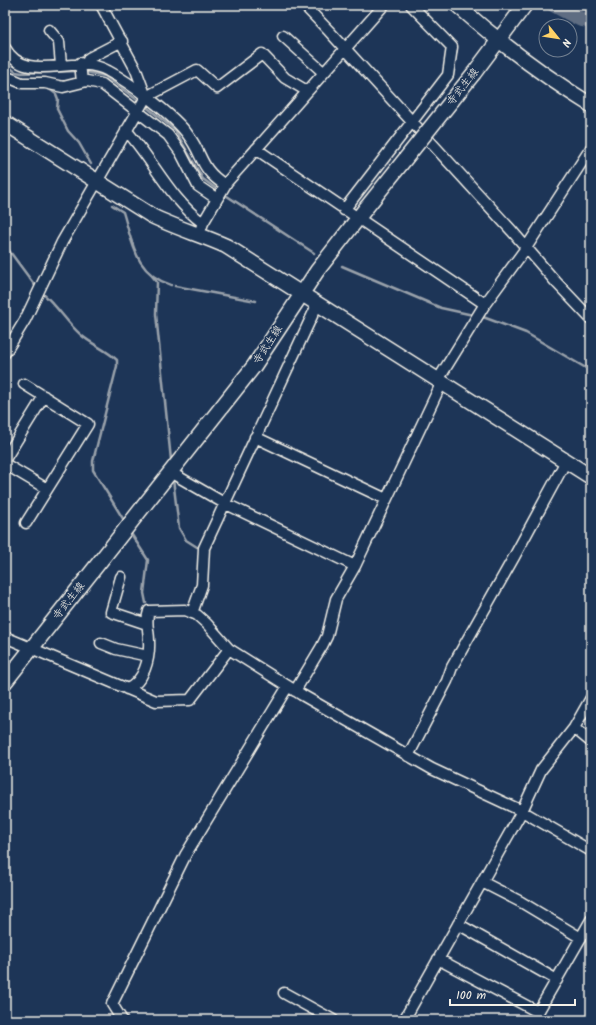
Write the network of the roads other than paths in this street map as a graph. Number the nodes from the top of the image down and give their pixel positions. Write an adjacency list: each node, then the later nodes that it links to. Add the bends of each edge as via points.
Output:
1 (102, 5): 10 (street)
2 (304, 5): 12 (street)
3 (384, 5): 12 (street)
4 (411, 5): 23 (street, via 452,47 448,75)
5 (457, 5): 9 (street)
6 (525, 5): 9 (street, 寺武生線)
7 (49, 30): 14 (street, via 59,42)
8 (282, 36): 15 (street)
9 (498, 40): 20 (street, via 547,78); 31 (street, 寺武生線, bridge)
10 (122, 41): 13 (street); 19 (street, via 142,81)
11 (5, 48): 14 (street, via 15,61 23,65)
12 (344, 48): 15 (street); 23 (street)
13 (82, 64): 14 (street); 17 (street); 19 (street, via 109,71)
14 (61, 65)
15 (323, 72): 18 (street)
16 (5, 76): 17 (street, via 22,83 45,83 63,87 72,86)
17 (81, 80): 21 (street, via 102,84)
18 (307, 91): 19 (street, via 285,78 262,54 217,88 197,70); 26 (street)
19 (145, 98): 21 (street); 28 (street, via 184,129 208,172)
20 (591, 105)
21 (138, 110): 24 (street); 29 (street, via 168,135 181,153 198,186)
22 (5, 123): 27 (street)
23 (413, 123): 30 (street); 33 (street)
24 (126, 130): 27 (street); 32 (street)
25 (591, 148): 33 (street)
26 (256, 149): 28 (street); 30 (street)
27 (96, 181): 32 (street, via 163,222); 38 (street, via 62,242 25,320)
28 (224, 186): 29 (street)
29 (217, 198): 32 (street)
30 (344, 210): 31 (street)
31 (362, 214): 34 (street, 寺武生線); 36 (street)
32 (201, 228): 34 (street)
33 (526, 248): 36 (street); 37 (street)
34 (301, 293): 35 (street); 46 (street, 寺武生線, via 254,366)
35 (318, 303): 39 (street); 42 (street)
36 (485, 304): 39 (street)
37 (591, 319)
38 (5, 353)
39 (440, 381): 44 (street); 49 (street)
40 (24, 384): 41 (street)
41 (44, 396): 43 (street); 48 (street, via 88,424)
42 (255, 437): 49 (street); 50 (street)
43 (5, 459)
44 (566, 461): 47 (street); 67 (street, via 452,667)
45 (5, 464): 48 (street)
46 (170, 472): 50 (street); 58 (street, 寺武生線)
47 (591, 477)
48 (47, 490): 51 (street)
49 (386, 499): 52 (street)
50 (224, 504): 52 (street); 54 (street, via 203,551 202,585)
51 (26, 523)
52 (355, 566): 62 (street, via 334,605 324,641)
53 (121, 577): 55 (street, via 111,612)
54 (192, 613): 55 (street, via 177,610 149,611); 59 (street, via 207,624)
55 (147, 624): 60 (street)
56 (5, 637): 58 (street)
57 (101, 642): 60 (street, via 116,649)
58 (31, 648): 61 (street, 寺武生線); 63 (street)
59 (229, 649): 62 (street); 63 (street, via 190,700 156,701)
60 (148, 656): 63 (street, via 142,678 135,686)
61 (5, 682)
62 (292, 688): 67 (street); 77 (street, via 186,854 112,1004)
63 (127, 689)
64 (591, 698): 65 (street)
65 (574, 728): 66 (street); 68 (street, via 541,770)
66 (591, 742)
67 (408, 756): 68 (street)
68 (522, 811): 69 (street); 70 (street)
69 (591, 851)
70 (482, 882): 72 (street); 73 (street)
71 (591, 920): 73 (street)
72 (458, 924): 74 (street); 75 (street)
73 (581, 938): 75 (street)
74 (438, 959): 75 (street, via 538,1012); 79 (street)
75 (557, 980)
76 (284, 993): 78 (street)
77 (122, 1020)
78 (333, 1020)
79 (404, 1020)

